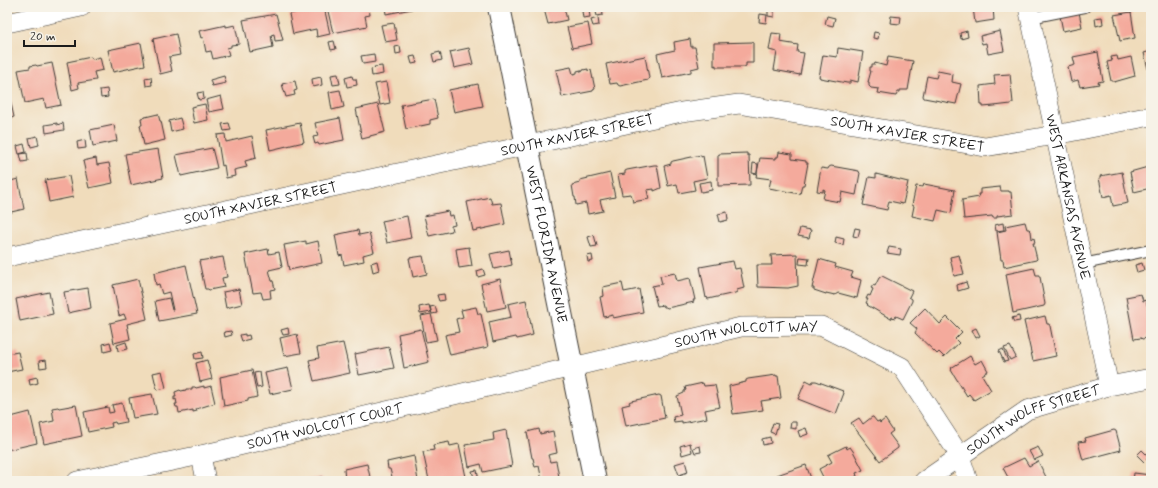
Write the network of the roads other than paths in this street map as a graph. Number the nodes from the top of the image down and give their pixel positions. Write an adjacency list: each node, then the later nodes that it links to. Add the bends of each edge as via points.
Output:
1 (81, 7): 5 (street)
2 (499, 7): 8 (street, WEST FLORIDA AVENUE)
3 (1085, 7): 4 (lane)
4 (1029, 13): 7 (street, WEST ARKANSAS AVENUE)
5 (7, 23)
6 (1151, 116): 7 (street, SOUTH XAVIER STREET)
7 (1055, 135): 8 (street, SOUTH XAVIER STREET, via 985,147 739,104 682,112); 11 (street, WEST ARKANSAS AVENUE)
8 (527, 146): 10 (street, SOUTH XAVIER STREET); 12 (street, WEST FLORIDA AVENUE)
9 (1151, 250): 11 (lane)
10 (7, 257)
11 (1083, 264): 14 (street, WEST ARKANSAS AVENUE)
12 (572, 367): 15 (street, SOUTH WOLCOTT COURT); 16 (street, SOUTH WOLCOTT WAY, via 741,327 821,326 902,367); 19 (street, WEST FLORIDA AVENUE)
13 (1151, 378): 14 (street, SOUTH WOLFF STREET)
14 (1109, 386): 16 (street, SOUTH WOLFF STREET, via 1027,410)
15 (201, 455): 17 (street, SOUTH WOLCOTT COURT); 18 (street)
16 (960, 456): 20 (street, SOUTH WOLFF STREET); 21 (street, SOUTH WOLCOTT WAY)
17 (77, 481)
18 (206, 481)
19 (595, 481)
20 (924, 481)
21 (968, 481)

